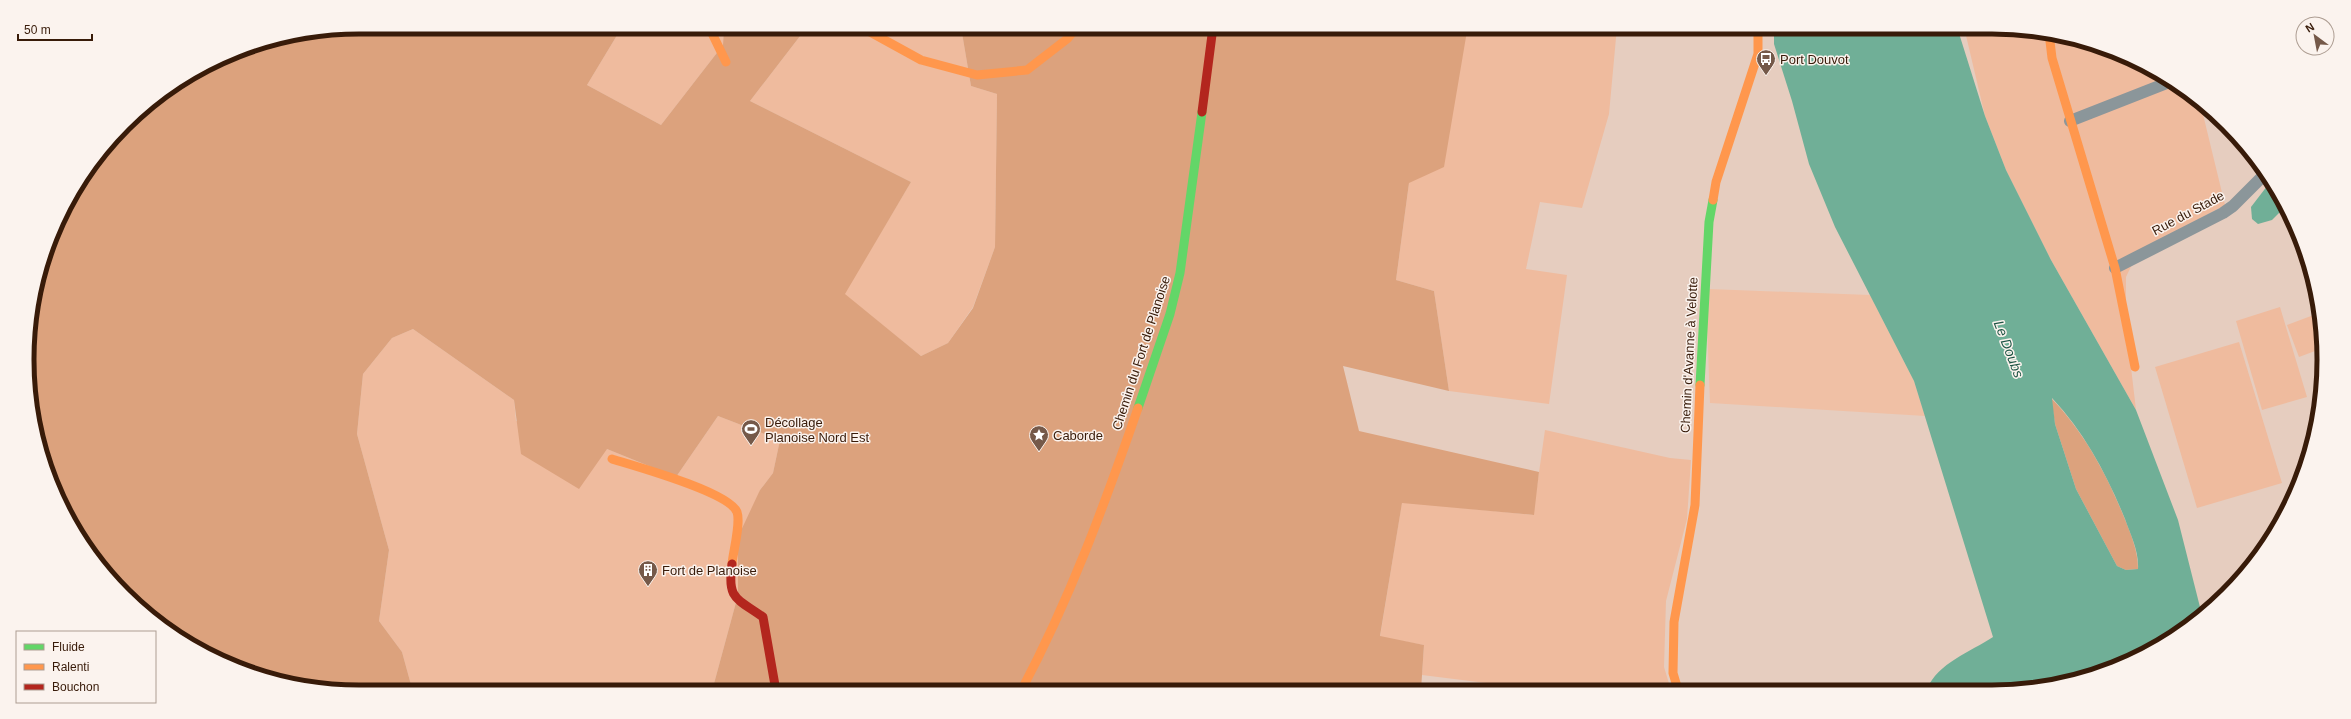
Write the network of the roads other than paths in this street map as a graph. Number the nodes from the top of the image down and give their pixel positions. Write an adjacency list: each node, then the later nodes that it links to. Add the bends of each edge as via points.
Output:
1 (712, 34): 7 (street)
2 (874, 34): 3 (street, via 921,60 977,76 1027,70)
3 (1071, 34)
4 (1213, 34): 15 (street, Chemin du Fort de Planoise, via 1180,273 1170,314 1081,567 1049,639)
5 (1758, 34): 16 (street, Chemin d'Avanne à Velotte, via 1758,54 1716,182 1709,222 1702,321 1695,505 1674,622 1673,673)
6 (2050, 39): 9 (street, via 2052,58)
7 (726, 62)
8 (2164, 84): 9 (street)
9 (2070, 120): 11 (street)
10 (2261, 178): 11 (street, Rue du Stade, via 2223,213)
11 (2115, 268): 12 (street)
12 (2136, 367)
13 (612, 459): 14 (street, via 654,471 715,496 734,507 738,516 729,583 732,596 763,617)
14 (776, 685)
15 (1024, 685)
16 (1677, 685)

